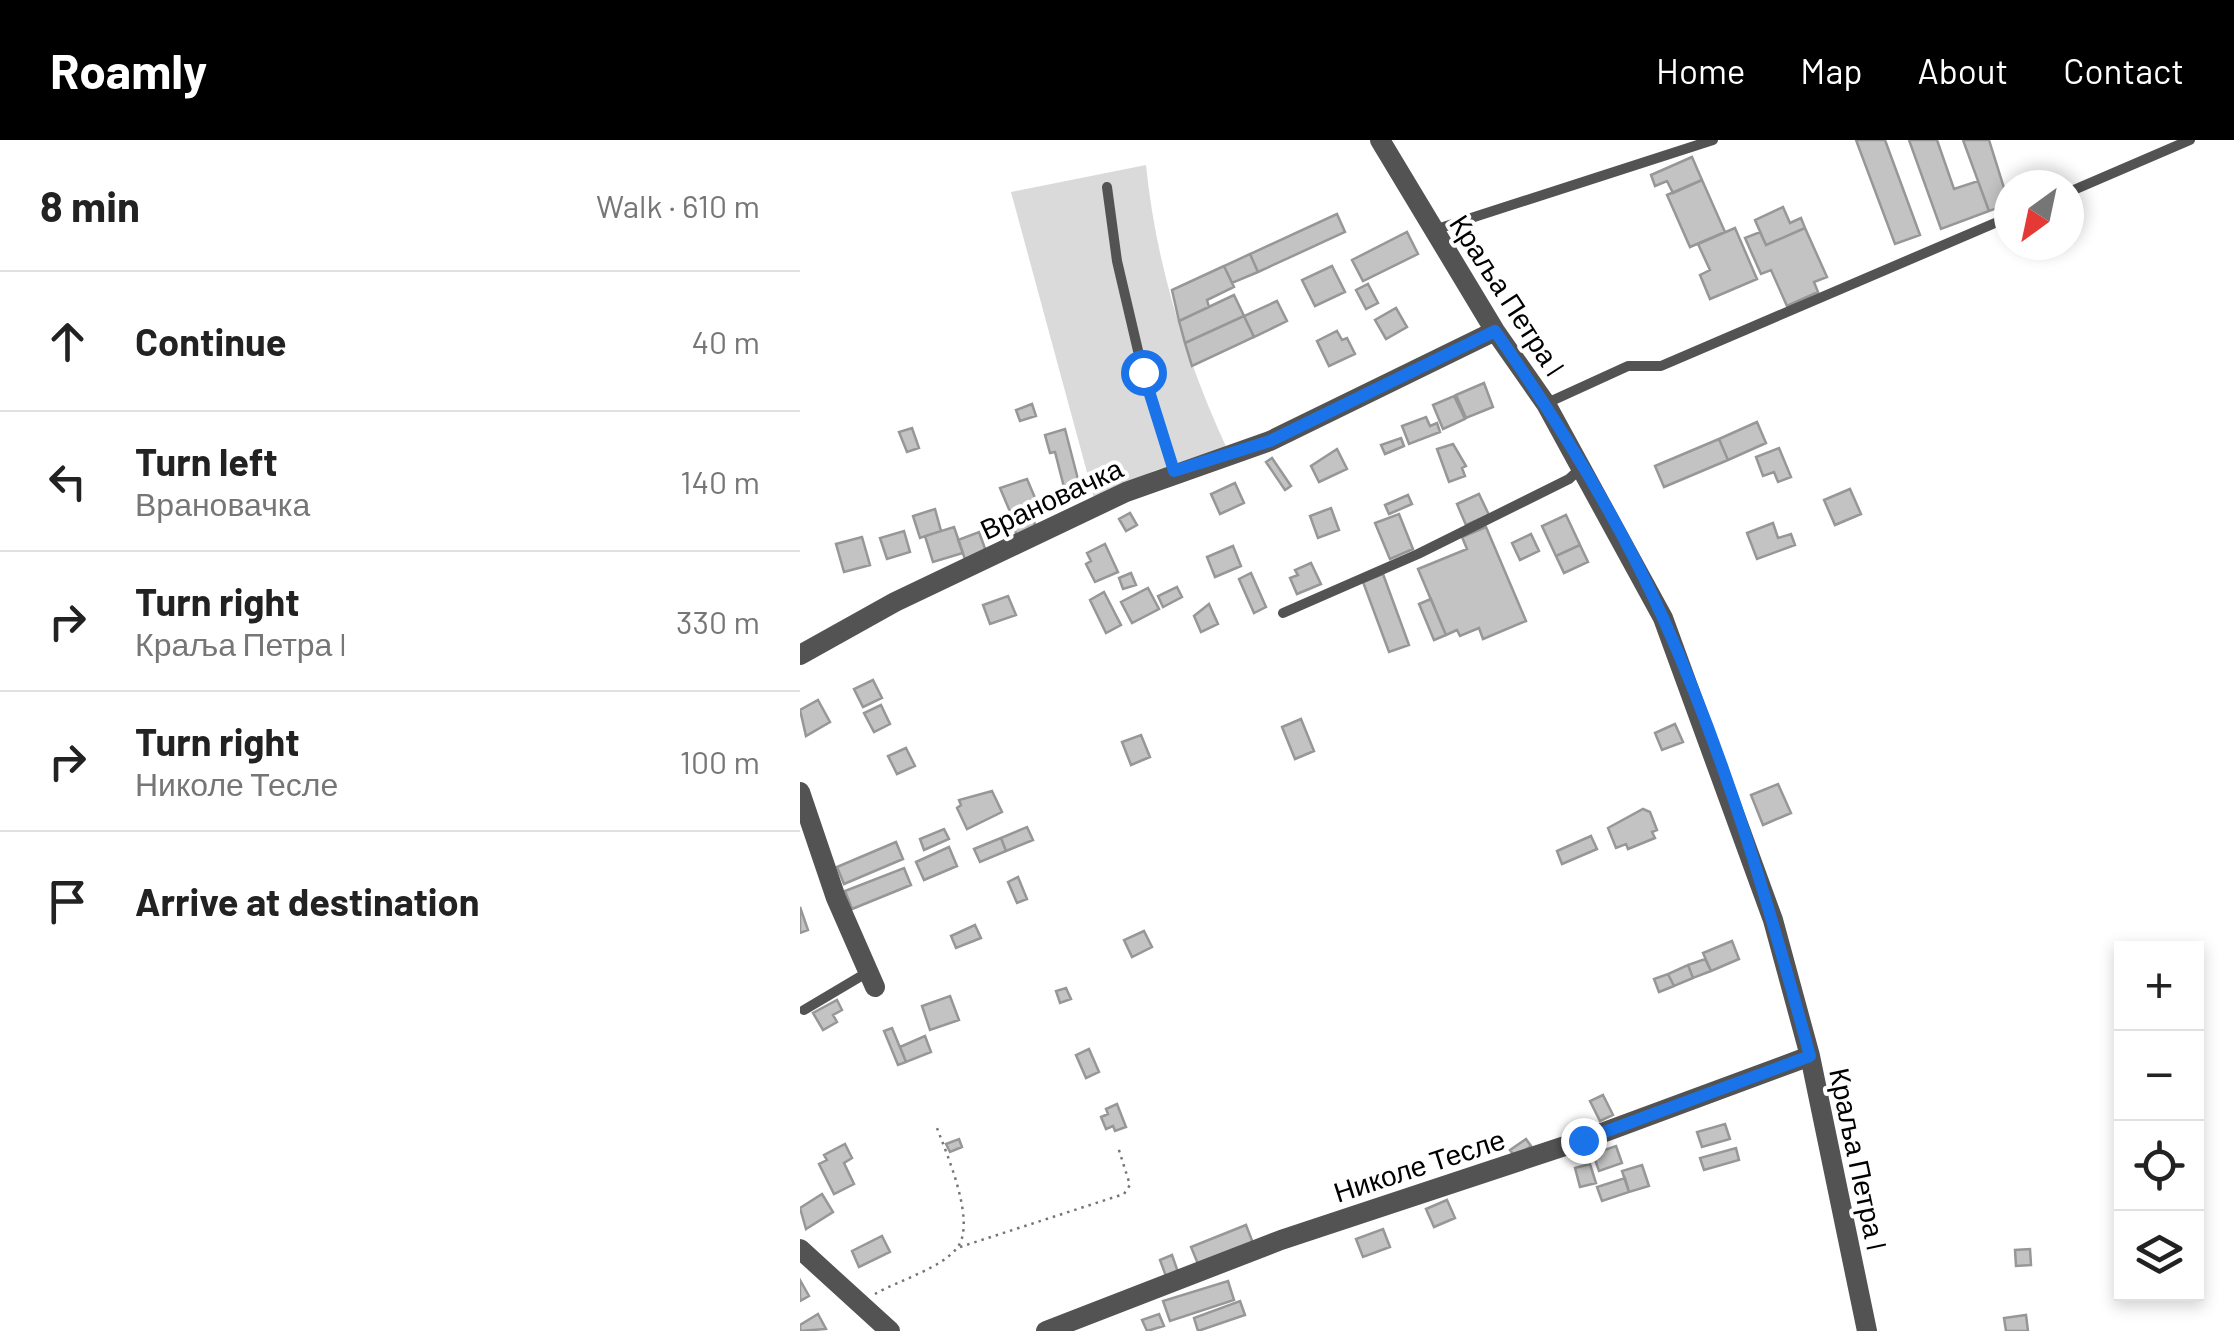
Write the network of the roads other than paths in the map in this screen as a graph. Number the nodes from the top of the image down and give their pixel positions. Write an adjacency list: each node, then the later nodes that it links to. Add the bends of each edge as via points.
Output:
1 (1380, 140): 7 (street, Краља Петра I)
2 (1713, 140): 7 (lane)
3 (2190, 140): 4 (lane)
4 (2084, 186)
5 (1107, 187): 11 (lane, via 1117,262)
6 (1994, 223): 9 (lane, via 1661,366 1628,366)
7 (1433, 230): 8 (street, Краља Петра I)
8 (1495, 331): 9 (street, Краља Петра I); 11 (street, Врановачка, via 1270,441)
9 (1546, 404): 10 (street, Краља Петра I)
10 (1582, 468): 12 (lane, via 1418,554); 17 (street, Краља Петра I, via 1663,618 1774,920)
11 (1174, 471): 13 (street, Врановачка, via 896,602)
12 (1283, 613)
13 (800, 655)
14 (800, 792): 15 (street)
15 (871, 979): 16 (lane)
16 (804, 1010)
17 (1810, 1056): 20 (street, Николе Тесле, via 1281,1240); 21 (street, Краља Петра I)
18 (800, 1250): 19 (street)
19 (890, 1331)
20 (1046, 1331)
21 (1866, 1331)

